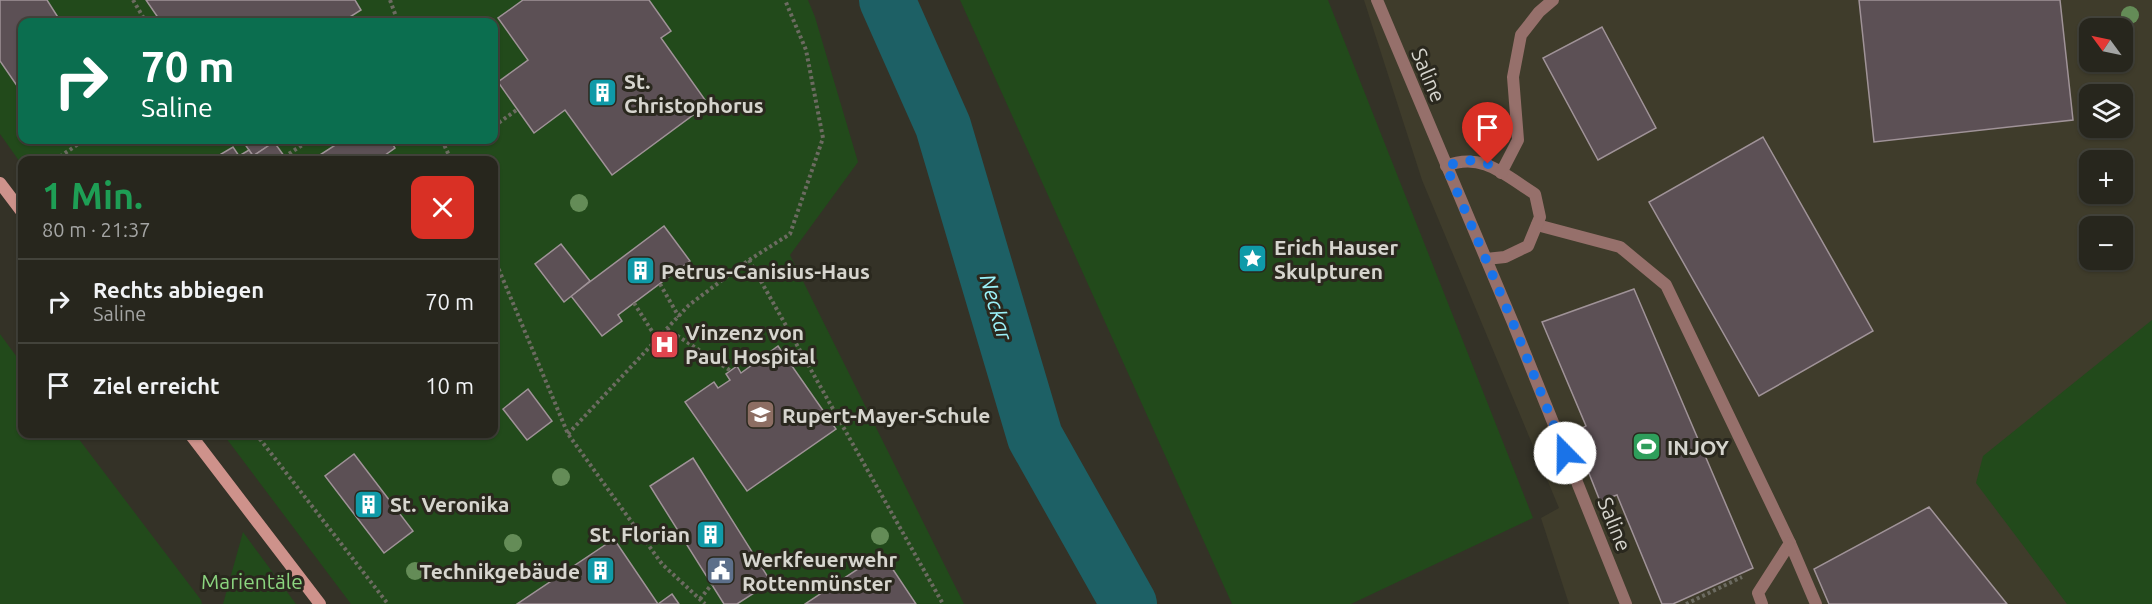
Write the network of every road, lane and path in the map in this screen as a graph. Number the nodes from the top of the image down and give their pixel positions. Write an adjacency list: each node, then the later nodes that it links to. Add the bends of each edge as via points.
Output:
1 (133, 0): 6 (path)
2 (390, 0): 7 (path)
3 (785, 0): 20 (path, via 806,50 824,138 790,234)
4 (1377, 0): 14 (street, Saline)
5 (1553, 0): 15 (street, via 1521,35 1513,76 1518,140)
6 (144, 18)
7 (397, 18)
8 (518, 109): 9 (path)
9 (498, 123)
10 (75, 144): 12 (path)
11 (304, 144): 13 (path)
12 (60, 156)
13 (286, 156)
14 (1446, 166): 15 (street, via 1468,160 1488,164); 19 (street, Saline)
15 (1502, 173): 18 (street, via 1535,194 1540,217)
16 (0, 183): 17 (street)
17 (18, 207)
18 (1537, 225): 19 (street, via 1528,246 1504,257); 31 (street, via 1620,247 1666,285)
19 (1486, 259): 39 (street, Saline)
20 (749, 260): 24 (path); 38 (path)
21 (498, 268): 28 (path)
22 (660, 284): 24 (path)
23 (634, 303): 26 (path)
24 (679, 317): 25 (path)
25 (667, 329): 26 (path); 27 (path)
26 (657, 339): 28 (path)
27 (731, 371)
28 (568, 434): 34 (path, via 662,564)
29 (193, 438): 35 (street)
30 (259, 438): 36 (path)
31 (1790, 543): 41 (street, via 1758,593); 42 (street)
32 (1742, 577): 40 (path)
33 (712, 584): 34 (path)
34 (700, 599): 37 (path)
35 (320, 604)
36 (388, 604)
37 (705, 604)
38 (943, 604)
39 (1626, 604)
40 (1686, 604)
41 (1762, 604)
42 (1816, 604)

